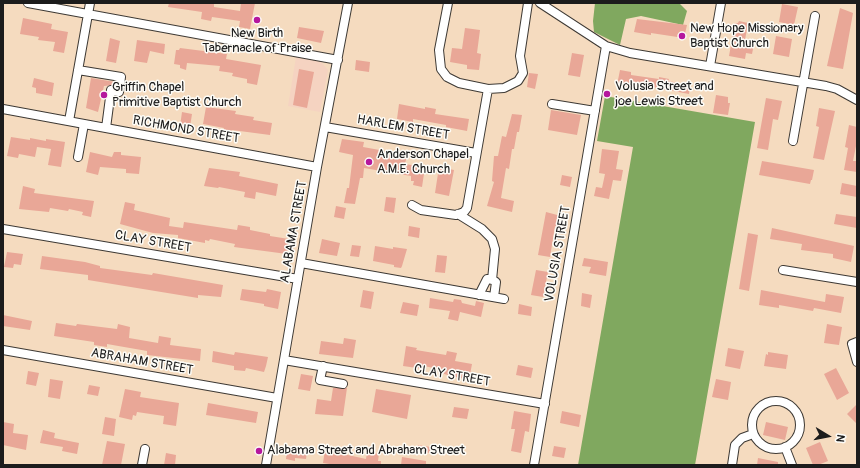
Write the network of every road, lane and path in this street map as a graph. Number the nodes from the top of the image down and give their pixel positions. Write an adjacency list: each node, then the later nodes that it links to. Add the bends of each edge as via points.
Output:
1 (28, 3): 8 (street)
2 (90, 3): 8 (street)
3 (348, 3): 11 (street, ALABAMA STREET)
4 (448, 3): 15 (street, via 439,50 441,69 447,77 459,83)
5 (528, 3): 15 (street, via 520,56 523,73 518,81 504,88)
6 (540, 3): 10 (street)
7 (721, 3): 12 (street)
8 (88, 14): 11 (street); 13 (street)
9 (814, 16): 14 (street)
10 (606, 46): 12 (street, via 630,53); 19 (street, VOLUSIA STREET)
11 (338, 60): 22 (street, ALABAMA STREET)
12 (710, 66): 14 (street)
13 (78, 70): 20 (street); 23 (street, via 121,77 119,92 111,90)
14 (803, 82): 16 (street, via 837,89); 24 (street)
15 (488, 89): 25 (street)
16 (857, 100)
17 (552, 104): 19 (street)
18 (3, 109): 20 (street, RICHMOND STREET)
19 (595, 111): 46 (street, VOLUSIA STREET)
20 (69, 121): 21 (street, RICHMOND STREET)
21 (84, 124): 23 (street, RICHMOND STREET); 26 (street)
22 (325, 127): 25 (street, HARLEM STREET); 27 (street, ALABAMA STREET)
23 (106, 128): 27 (street, RICHMOND STREET)
24 (793, 142)
25 (476, 153): 29 (street, via 466,208)
26 (78, 156)
27 (317, 167): 31 (street, ALABAMA STREET)
28 (412, 205): 29 (street, via 421,210)
29 (459, 214): 34 (street, via 492,239 495,249)
30 (3, 228): 33 (street, CLAY STREET)
31 (301, 263): 33 (street, ALABAMA STREET); 36 (street)
32 (783, 270): 35 (street)
33 (298, 279): 41 (street, ALABAMA STREET)
34 (492, 280): 36 (street, via 484,283); 37 (street, via 496,282)
35 (857, 282)
36 (479, 294): 37 (street)
37 (494, 297): 38 (street)
38 (504, 299)
39 (857, 342): 42 (street, via 852,344)
40 (3, 350): 45 (street, ABRAHAM STREET)
41 (284, 360): 43 (street, CLAY STREET); 45 (street, ALABAMA STREET)
42 (857, 362)
43 (323, 366): 44 (street, via 320,380); 46 (street, CLAY STREET)
44 (343, 384)
45 (277, 398): 51 (street, ALABAMA STREET)
46 (545, 404): 52 (street, VOLUSIA STREET)
47 (753, 434): 48 (street, via 764,446 772,449); 48 (street, via 753,417 761,406 777,401 786,403 798,415 800,423 795,440); 53 (street, via 742,438 735,445)
48 (785, 447): 54 (street)
49 (145, 449): 50 (street)
50 (142, 465)
51 (266, 465)
52 (534, 465)
53 (732, 465)
54 (792, 465)

